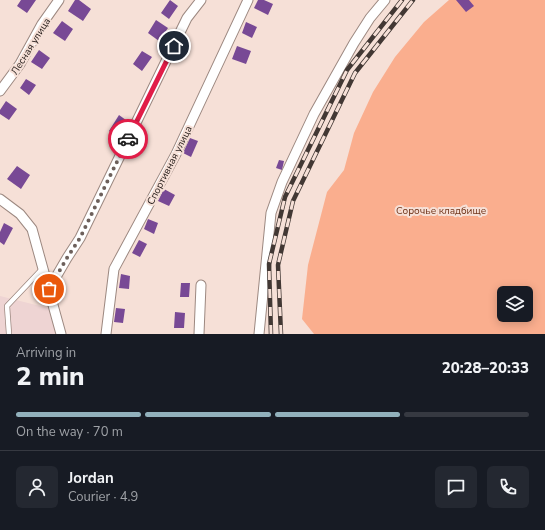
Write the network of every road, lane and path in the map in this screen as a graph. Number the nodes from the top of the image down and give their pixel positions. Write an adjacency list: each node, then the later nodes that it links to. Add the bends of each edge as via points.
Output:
1 (59, 0): 5 (street, Лесная улица, via 42,24 20,64)
2 (201, 0): 9 (street, via 187,18 80,238)
3 (248, 0): 12 (street, Спортивная улица, via 176,154 114,269)
4 (385, 0): 14 (street, via 354,43 314,114 282,182 271,213)
5 (0, 91)
6 (0, 199): 7 (street, via 20,214 32,229)
7 (43, 268): 9 (street); 10 (lane, via 7,306)
8 (201, 285): 13 (street)
9 (49, 289): 11 (street)
10 (9, 334)
11 (61, 334)
12 (106, 334)
13 (199, 334)
14 (259, 334)

